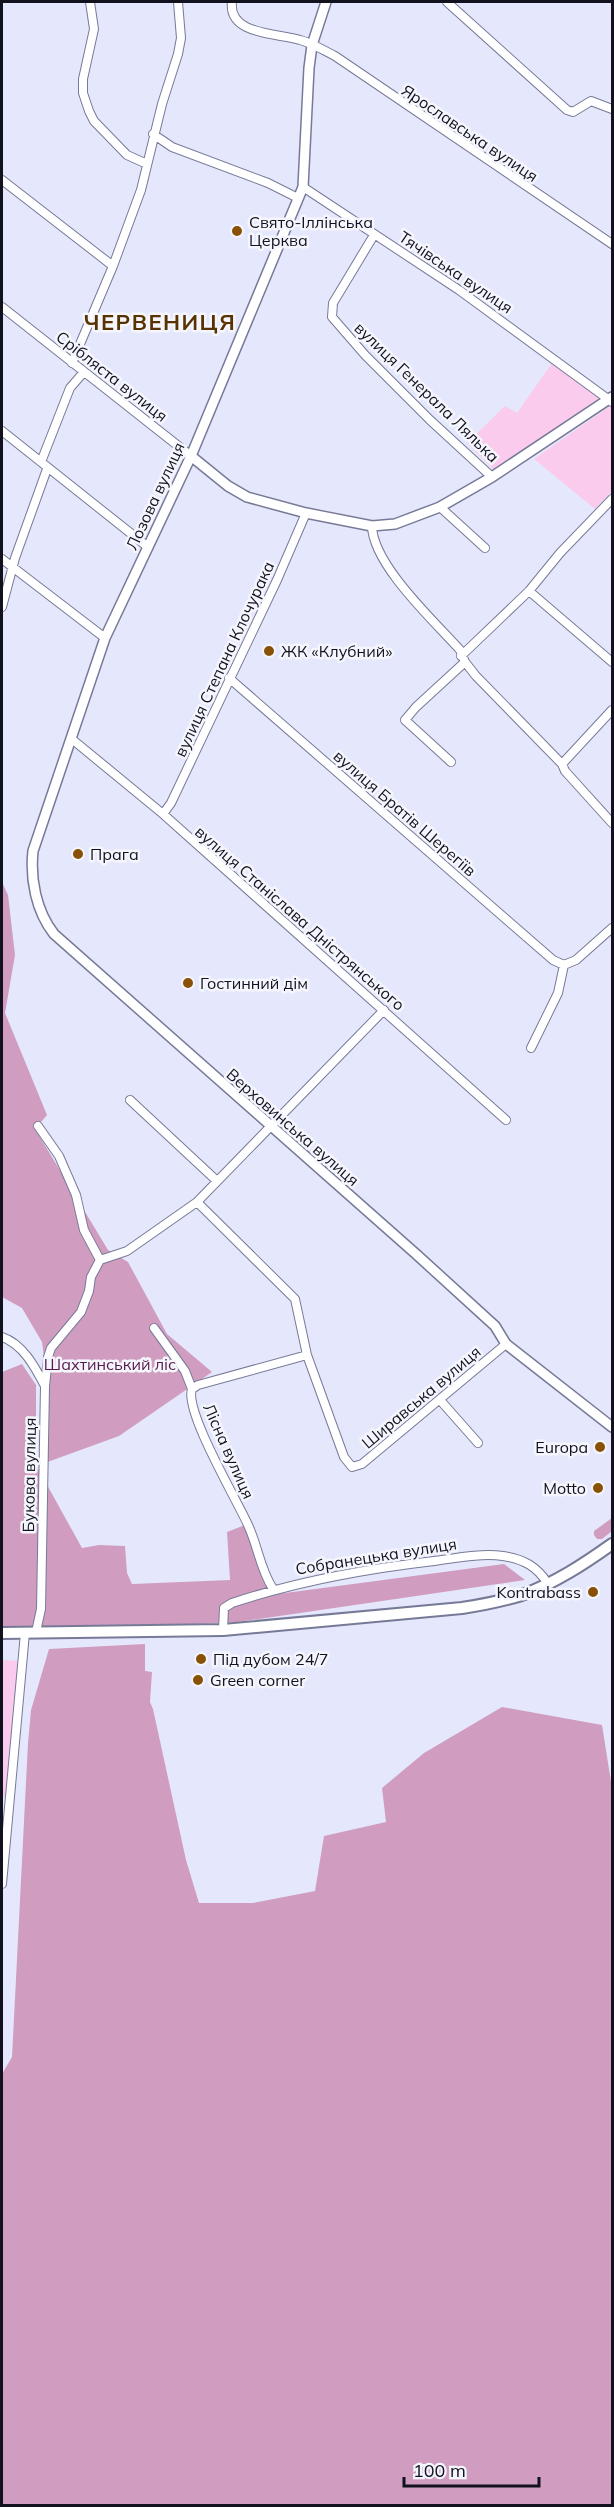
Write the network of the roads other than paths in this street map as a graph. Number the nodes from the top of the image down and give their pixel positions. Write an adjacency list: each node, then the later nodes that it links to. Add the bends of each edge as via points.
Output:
1 (90, 2): 9 (street, via 94,29 83,79 89,111 127,155)
2 (178, 2): 8 (street, via 178,54)
3 (232, 2): 6 (street, Ярославська вулиця, via 236,21 246,27)
4 (326, 2): 6 (street)
5 (447, 2): 7 (street, via 567,110 573,112 591,101)
6 (312, 45): 11 (street); 14 (street, Ярославська вулиця, via 335,56)
7 (612, 109)
8 (153, 134): 9 (street); 12 (street, via 172,147)
9 (147, 164): 15 (street)
10 (2, 180): 15 (street)
11 (303, 187): 12 (street); 13 (street, Тячівська вулиця)
12 (298, 198): 21 (street, Лозова вулиця)
13 (375, 235): 19 (street, Тячівська вулиця, via 459,290); 24 (street, вулиця Генерала Лялька, via 333,303 332,317 364,355)
14 (612, 244)
15 (113, 266): 17 (street)
16 (2, 307): 17 (street, Срібляста вулиця)
17 (72, 363): 18 (street, Срібляста вулиця)
18 (83, 373): 21 (street, Срібляста вулиця); 22 (street, via 70,388)
19 (611, 400): 24 (street, вулиця Генерала Лялька)
20 (2, 430): 22 (street)
21 (191, 456): 27 (street, Срібляста вулиця, via 247,497); 29 (street, Лозова вулиця)
22 (41, 462): 23 (street)
23 (47, 469): 29 (street); 32 (street)
24 (492, 477): 26 (street, Срібляста вулиця)
25 (612, 499): 33 (street)
26 (440, 507): 28 (street, Срібляста вулиця, via 395,525); 30 (street)
27 (306, 513): 28 (street, Срібляста вулиця); 38 (street, вулиця Степана Клочурака)
28 (372, 526): 36 (street, via 388,566 460,650)
29 (148, 547): 35 (street, Лозова вулиця)
30 (485, 548)
31 (2, 559): 32 (street)
32 (12, 568): 34 (street); 35 (street)
33 (529, 591): 36 (street); 37 (street)
34 (2, 607)
35 (105, 638): 40 (street, Лозова вулиця)
36 (463, 659): 41 (street, via 405,720); 42 (street)
37 (612, 662)
38 (229, 678): 44 (street, вулиця Степана Клочурака); 47 (street, вулиця Братів Шерегіїв, via 553,960)
39 (612, 710): 42 (street)
40 (73, 740): 43 (street, Лозова вулиця); 44 (street, вулиця Станіслава Дністрянського)
41 (451, 762)
42 (562, 764): 45 (street)
43 (48, 809): 53 (street, Верховинська вулиця, via 33,851 32,866 38,901 50,929)
44 (163, 814): 48 (street, вулиця Станіслава Дністрянського)
45 (612, 823)
46 (612, 928): 47 (street, via 576,960)
47 (564, 965): 49 (street, via 558,993)
48 (384, 1010): 51 (street, вулиця Станіслава Дністрянського); 53 (street)
49 (531, 1048)
50 (130, 1100): 54 (street)
51 (506, 1120)
52 (38, 1126): 56 (street, via 59,1156 76,1195 84,1230)
53 (268, 1126): 54 (street); 59 (street, Верховинська вулиця, via 416,1254 488,1320)
54 (218, 1181): 55 (street)
55 (197, 1202): 56 (street, via 127,1251); 60 (street, via 295,1299)
56 (100, 1260): 61 (street, via 81,1312)
57 (154, 1328): 64 (street, Лісна вулиця, via 185,1371)
58 (2, 1337): 62 (street, via 13,1342)
59 (506, 1344): 65 (street, Ширавська вулиця); 66 (street, Верховинська вулиця)
60 (307, 1355): 64 (street); 65 (street, Ширавська вулиця, via 344,1457 352,1467 362,1464)
61 (48, 1357): 62 (street); 63 (street, Букова вулиця)
62 (32, 1363): 63 (street)
63 (45, 1386): 73 (street, Букова вулиця, via 41,1609)
64 (192, 1389): 70 (street, Лісна вулиця, via 194,1411 249,1526 265,1577)
65 (440, 1401): 67 (street)
66 (612, 1427)
67 (478, 1443)
68 (612, 1545): 69 (main road)
69 (548, 1584): 70 (street, Собранецька вулиця, via 529,1564 492,1555 351,1573); 71 (main road, via 501,1601 462,1608)
70 (273, 1589): 71 (street, Собранецька вулиця, via 224,1608)
71 (223, 1630): 73 (main road)
72 (2, 1633): 73 (main road)
73 (31, 1633): 74 (street, Букова вулиця)
74 (2, 1884)

